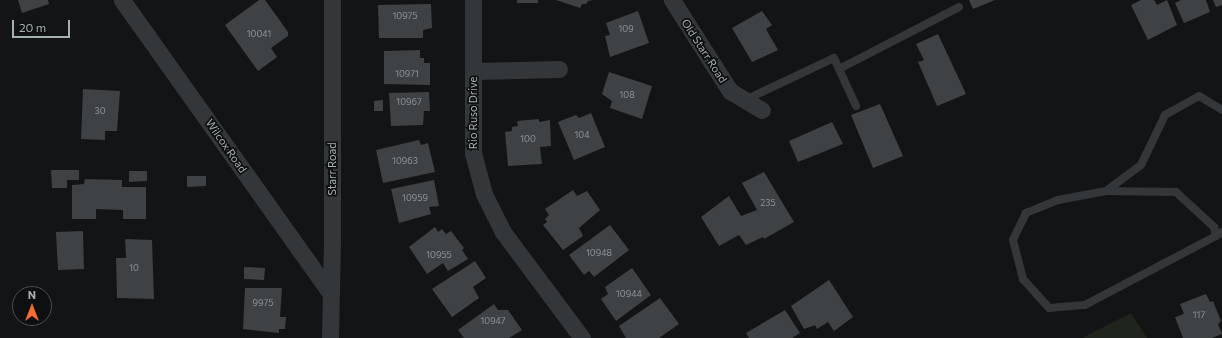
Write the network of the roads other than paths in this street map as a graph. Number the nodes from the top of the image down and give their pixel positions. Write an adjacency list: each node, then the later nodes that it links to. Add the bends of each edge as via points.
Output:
1 (122, 0): 15 (street, Wilcox Road)
2 (332, 0): 15 (street, Starr Road)
3 (473, 0): 8 (street, Rio Ruso Drive)
4 (672, 0): 9 (street, Old Starr Road, via 730,91)
5 (959, 7): 7 (lane)
6 (559, 69): 8 (street)
7 (839, 69): 9 (lane, via 834,58); 10 (lane)
8 (473, 71): 17 (street, Rio Ruso Drive, via 473,153 484,194 503,232)
9 (745, 100): 11 (street, Old Starr Road)
10 (856, 106)
11 (762, 110)
12 (1222, 110): 13 (lane, via 1199,96 1165,115 1141,166)
13 (1106, 191): 14 (lane, via 1176,192); 14 (lane, via 1058,200 1026,213 1013,240 1023,279 1049,308 1085,305)
14 (1219, 234)
15 (330, 292): 16 (street, Starr Road)
16 (330, 338)
17 (582, 338)

